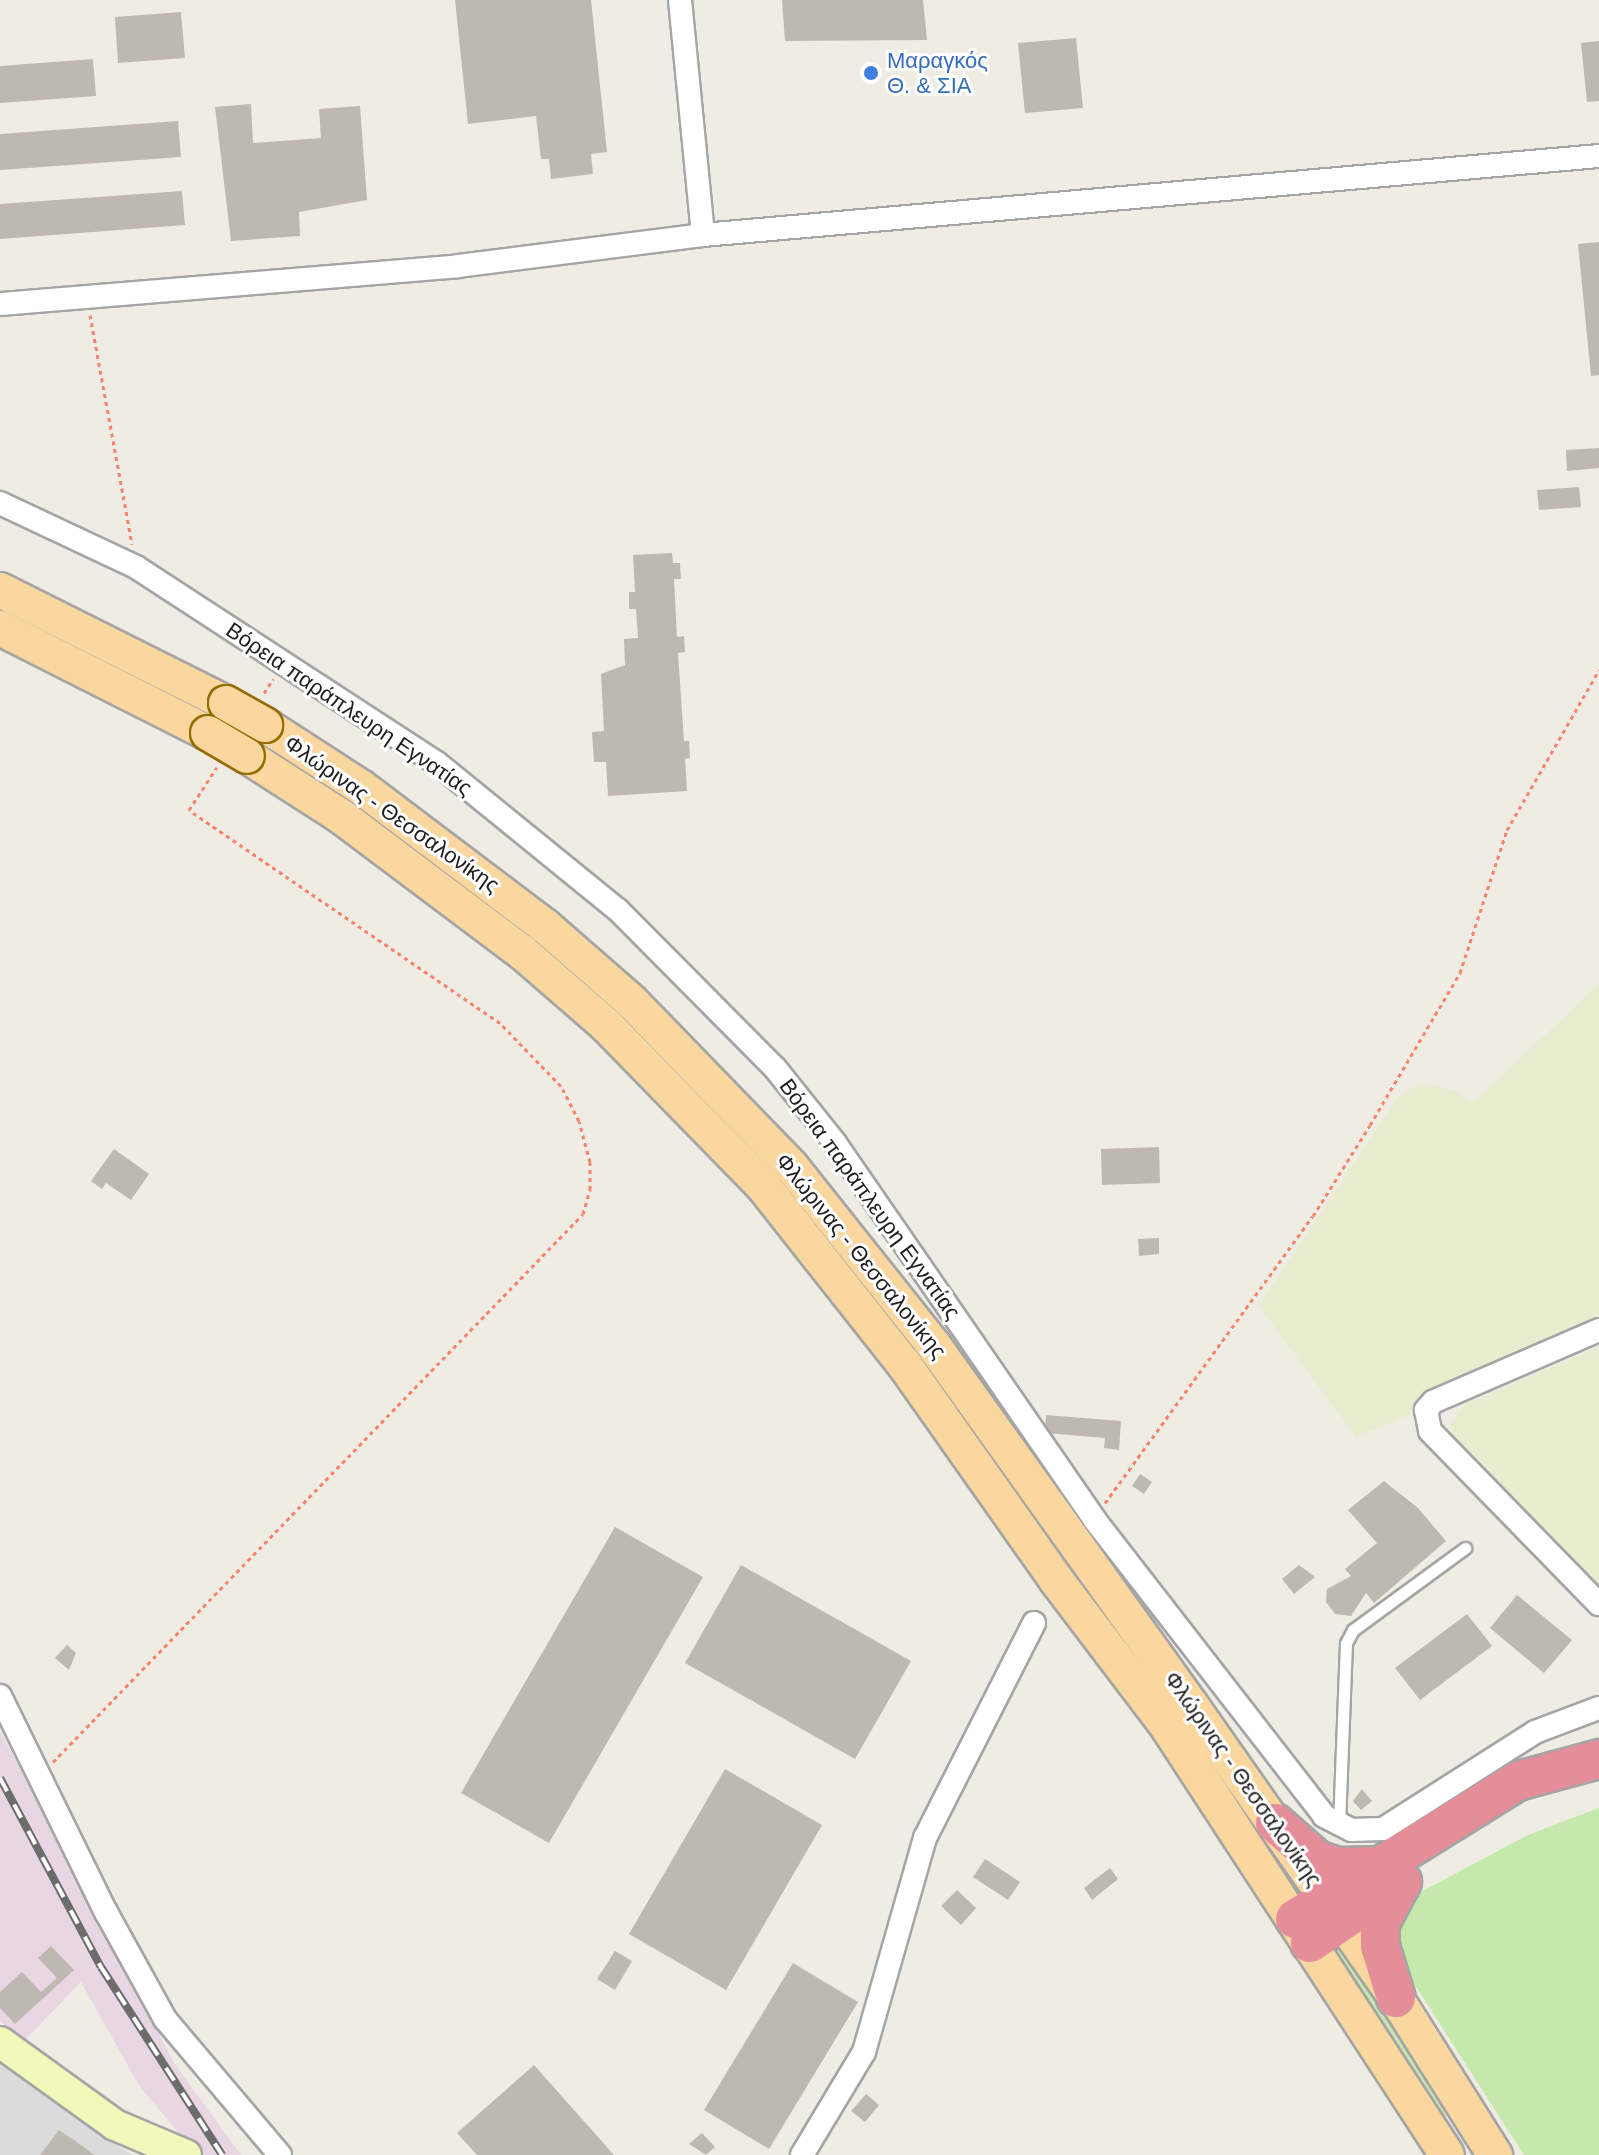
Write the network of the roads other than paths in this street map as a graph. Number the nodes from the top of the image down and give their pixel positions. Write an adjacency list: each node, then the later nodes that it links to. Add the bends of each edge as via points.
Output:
1 (680, 0): 3 (street)
2 (1599, 156): 3 (street)
3 (703, 235): 4 (street, via 458,266)
4 (0, 304)
5 (0, 503): 17 (street, Βόρεια παράπλευρη Εγνατίας, via 136,567 437,763 618,910 775,1068 835,1143 1094,1519 1311,1801)
6 (0, 590): 16 (main road, Φλώρινας - Θεσσαλονίκης, bridge, via 265,725 455,854 651,1021 791,1166 934,1346)
7 (0, 628): 20 (main road, Φλώρινας - Θεσσαλονίκης, bridge, via 208,733 365,833 522,952 607,1026 764,1187 904,1364 1167,1726)
8 (1599, 1330): 10 (street, via 1433,1402 1426,1410 1430,1431)
9 (1465, 1548): 17 (lane, via 1353,1630 1346,1643)
10 (1599, 1604)
11 (1034, 1623): 25 (street, via 925,1838 864,2052)
12 (0, 1696): 24 (street, via 165,2019)
13 (1599, 1708): 17 (street, via 1535,1732 1383,1829)
14 (1599, 1759): 18 (highway, via 1518,1781)
15 (1599, 1780): 18 (highway, via 1557,1788 1521,1804)
16 (1275, 1823): 18 (highway, via 1317,1860); 19 (main road, Φλώρινας - Θεσσαλονίκης)
17 (1339, 1826)
18 (1395, 1873): 19 (highway); 21 (highway, via 1380,1923 1380,1946)
19 (1335, 1910): 20 (highway); 21 (main road, Φλώρινας - Θεσσαλονίκης)
20 (1303, 1931): 26 (main road, Φλώρινας - Θεσσαλονίκης)
21 (1396, 1998): 27 (main road, Φλώρινας - Θεσσαλονίκης)
22 (0, 2042): 23 (main road, via 115,2125)
23 (186, 2155)
24 (280, 2155)
25 (802, 2155)
26 (1447, 2155)
27 (1495, 2155)

